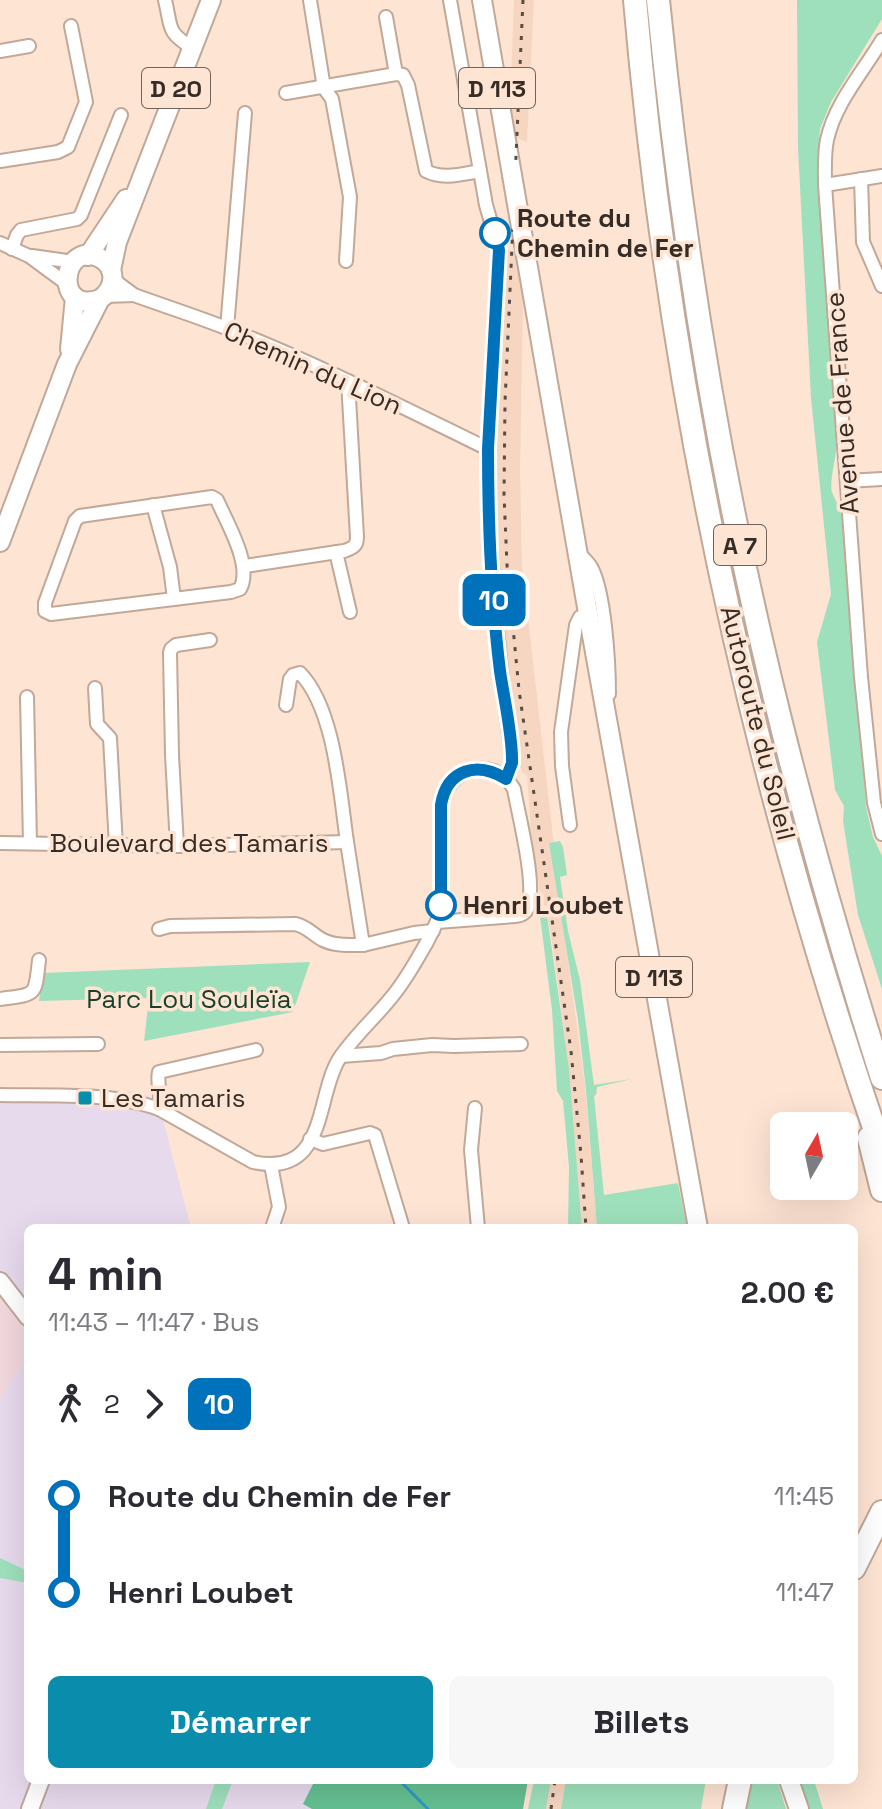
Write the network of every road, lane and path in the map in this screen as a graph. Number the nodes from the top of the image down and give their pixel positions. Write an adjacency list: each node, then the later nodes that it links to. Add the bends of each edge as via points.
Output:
1 (165, 0): 12 (street, via 171,31)
2 (211, 0): 12 (main road, D 20)
3 (310, 0): 15 (street)
4 (450, 0): 20 (street)
5 (482, 0): 43 (main road, D 113, bridge)
6 (635, 0): 73 (highway, Autoroute du Soleil / A 7, via 662,246 698,462 764,756)
7 (658, 0): 74 (highway, Autoroute du Soleil / A 7, via 687,242 743,561 810,837)
8 (386, 17): 14 (street)
9 (71, 26): 19 (street, via 86,102 67,149)
10 (882, 40): 24 (street, Avenue de France, via 831,125)
11 (29, 46): 13 (street)
12 (192, 48): 22 (main road, D 20)
13 (0, 51)
14 (396, 74): 15 (street); 20 (street, via 408,85 426,171 439,176)
15 (324, 88): 16 (street); 28 (street, via 332,99 350,197)
16 (286, 93)
17 (245, 113): 34 (street)
18 (121, 115): 25 (street, via 81,215 21,230)
19 (0, 161)
20 (480, 171): 37 (street, via 499,250)
21 (882, 176): 23 (street)
22 (142, 177): 27 (main road, D 20); 29 (main road, D 20, via 117,242)
23 (861, 179): 24 (street); 30 (street, via 863,242)
24 (825, 185): 39 (street, Avenue de France)
25 (6, 246): 26 (street)
26 (29, 256): 27 (street); 31 (street)
27 (81, 259): 29 (main road, via 102,259); 31 (main road, via 67,276)
28 (346, 261)
29 (112, 273): 32 (street, Chemin du Lion); 33 (main road)
30 (882, 286)
31 (71, 291): 33 (main road, via 88,302); 35 (main road)
32 (134, 295): 33 (street, Chemin du Lion); 34 (street, Chemin du Lion)
33 (103, 298): 35 (main road)
34 (227, 328): 36 (street, Chemin du Lion)
35 (67, 364): 41 (main road)
36 (348, 381): 37 (street, Chemin du Lion); 42 (street, via 357,541 354,548)
37 (488, 449): 53 (street, via 491,562 512,758)
38 (882, 479): 39 (street)
39 (847, 481): 54 (street, Avenue de France)
40 (153, 505): 44 (street, via 215,497); 45 (street); 45 (street, via 77,519 45,611)
41 (0, 542)
42 (336, 552): 44 (street); 46 (street)
43 (578, 552): 47 (main road, D 113); 52 (street, via 591,567 602,611)
44 (245, 566): 45 (street, via 240,589)
45 (174, 599)
46 (350, 612)
47 (588, 613): 52 (main road, D 113); 56 (street, via 576,625 562,717)
48 (210, 640): 62 (street, via 176,645 170,653)
49 (95, 688): 61 (street, via 97,724 110,738)
50 (27, 697): 60 (street)
51 (286, 705): 58 (street, via 290,679 300,673 328,730)
52 (609, 726): 85 (main road, D 113)
53 (506, 779): 63 (street, via 472,769 444,791 441,908); 63 (street, via 514,789 529,861 525,912)
54 (872, 781): 55 (street, Avenue de France); 57 (street, Avenue de France)
55 (882, 798)
56 (570, 825)
57 (882, 834)
58 (347, 842): 62 (street, Boulevard des Tamaris); 65 (street, Boulevard des Tamaris)
59 (0, 843): 60 (street, Boulevard des Tamaris)
60 (30, 843): 61 (street, Boulevard des Tamaris)
61 (116, 846): 62 (street, Boulevard des Tamaris)
62 (177, 846)
63 (435, 926): 65 (street); 72 (street, via 393,996)
64 (159, 929): 65 (street, via 295,924 325,941)
65 (363, 945)
66 (39, 960): 67 (street, via 33,993)
67 (0, 999)
68 (98, 1044): 70 (street)
69 (521, 1044): 72 (street, via 432,1045)
70 (0, 1045)
71 (256, 1050): 77 (street, via 159,1072)
72 (341, 1056): 78 (street)
73 (850, 1059): 79 (highway, Autoroute du Soleil / A 7); 81 (highway)
74 (882, 1078)
75 (0, 1095): 77 (street, via 121,1100)
76 (475, 1108): 84 (street, via 471,1150)
77 (159, 1109): 80 (street, via 253,1162)
78 (310, 1139): 80 (street, via 292,1159); 83 (street, via 323,1144 375,1135)
79 (882, 1151)
80 (271, 1165): 82 (street, via 279,1207)
81 (882, 1190)
82 (273, 1224)
83 (402, 1224)
84 (478, 1224)
85 (697, 1224)
86 (0, 1281): 87 (street)
87 (24, 1312)
88 (882, 1512): 89 (highway)
89 (858, 1560)
90 (39, 1784): 92 (street)
91 (739, 1784): 93 (highway)
92 (30, 1809)
93 (734, 1809)

